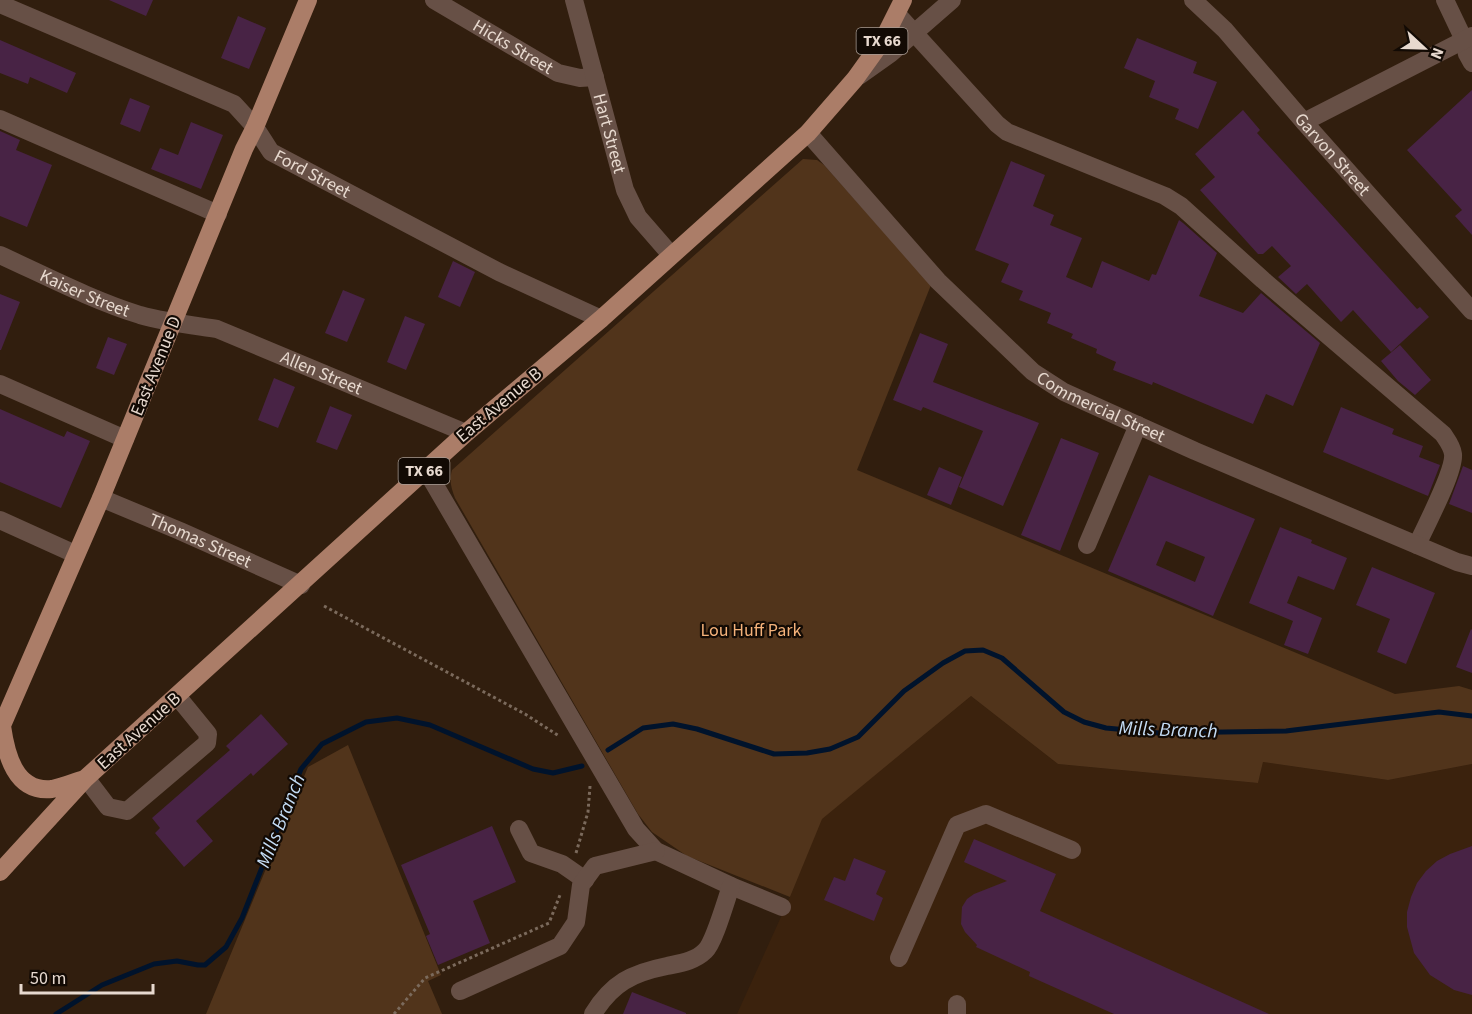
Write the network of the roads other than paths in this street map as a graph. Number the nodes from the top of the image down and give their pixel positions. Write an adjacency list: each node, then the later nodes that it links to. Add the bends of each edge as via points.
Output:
1 (308, 0): 16 (main road, East Avenue D)
2 (434, 0): 12 (street, Hicks Street, via 558,73 580,78)
3 (574, 0): 12 (street, Hart Street)
4 (952, 0): 9 (street)
5 (1192, 0): 15 (street, Garvon Street, via 1225,30)
6 (1445, 0): 10 (street)
7 (0, 4): 16 (street, Ford Street, via 234,104)
8 (900, 7): 9 (street); 13 (main road, East Avenue B / TX 66, via 883,40)
9 (914, 33): 13 (street); 32 (street, via 1007,132 1181,206 1443,434 1454,456)
10 (1468, 38): 11 (street, via 1467,54); 15 (street)
11 (1472, 63)
12 (596, 76): 20 (street, Hart Street, via 625,190 638,217)
13 (855, 78): 17 (main road, East Avenue B / TX 66)
14 (0, 119): 18 (street)
15 (1304, 122): 21 (street, Garvon Street)
16 (255, 127): 18 (main road, East Avenue D); 22 (street, Ford Street, via 271,152 499,272)
17 (808, 133): 20 (main road, East Avenue B / TX 66); 25 (street, Commercial Street, via 938,281 1033,372 1064,393)
18 (218, 214): 23 (main road, East Avenue D)
19 (0, 255): 23 (street, Kaiser Street, via 79,291)
20 (671, 255): 22 (main road, East Avenue B / TX 66)
21 (1472, 311)
22 (601, 319): 26 (main road, East Avenue B / TX 66)
23 (173, 323): 26 (street, Allen Street, via 217,329); 27 (main road, East Avenue D)
24 (0, 384): 27 (street)
25 (1138, 425): 31 (street); 32 (street, Commercial Street)
26 (466, 433): 28 (main road, East Avenue B / TX 66)
27 (125, 438): 29 (main road, East Avenue D)
28 (426, 470): 35 (main road, East Avenue B / TX 66); 41 (street, via 636,829)
29 (100, 498): 33 (main road, East Avenue D); 35 (street, Thomas Street)
30 (0, 520): 33 (street)
31 (1088, 545)
32 (1417, 545): 34 (street, Commercial Street)
33 (75, 554): 37 (main road, East Avenue D)
34 (1472, 566)
35 (301, 585): 36 (main road, East Avenue B / TX 66)
36 (177, 696): 38 (main road, East Avenue B / TX 66); 38 (street, via 208,734 207,743 127,811 108,807)
37 (1, 728): 38 (main road, via 11,766 23,780 51,789)
38 (86, 778): 42 (main road, East Avenue B / TX 66)
39 (519, 829): 43 (street, via 531,853 562,864)
40 (1072, 850): 46 (street, via 986,814 957,825)
41 (656, 851): 43 (street, via 595,866); 44 (street)
42 (0, 872)
43 (585, 879): 47 (street, via 576,922 560,946)
44 (731, 886): 45 (street); 48 (street, via 707,950 691,961 649,969 626,979 614,986)
45 (782, 907)
46 (898, 958)
47 (460, 991)
48 (593, 1014)

